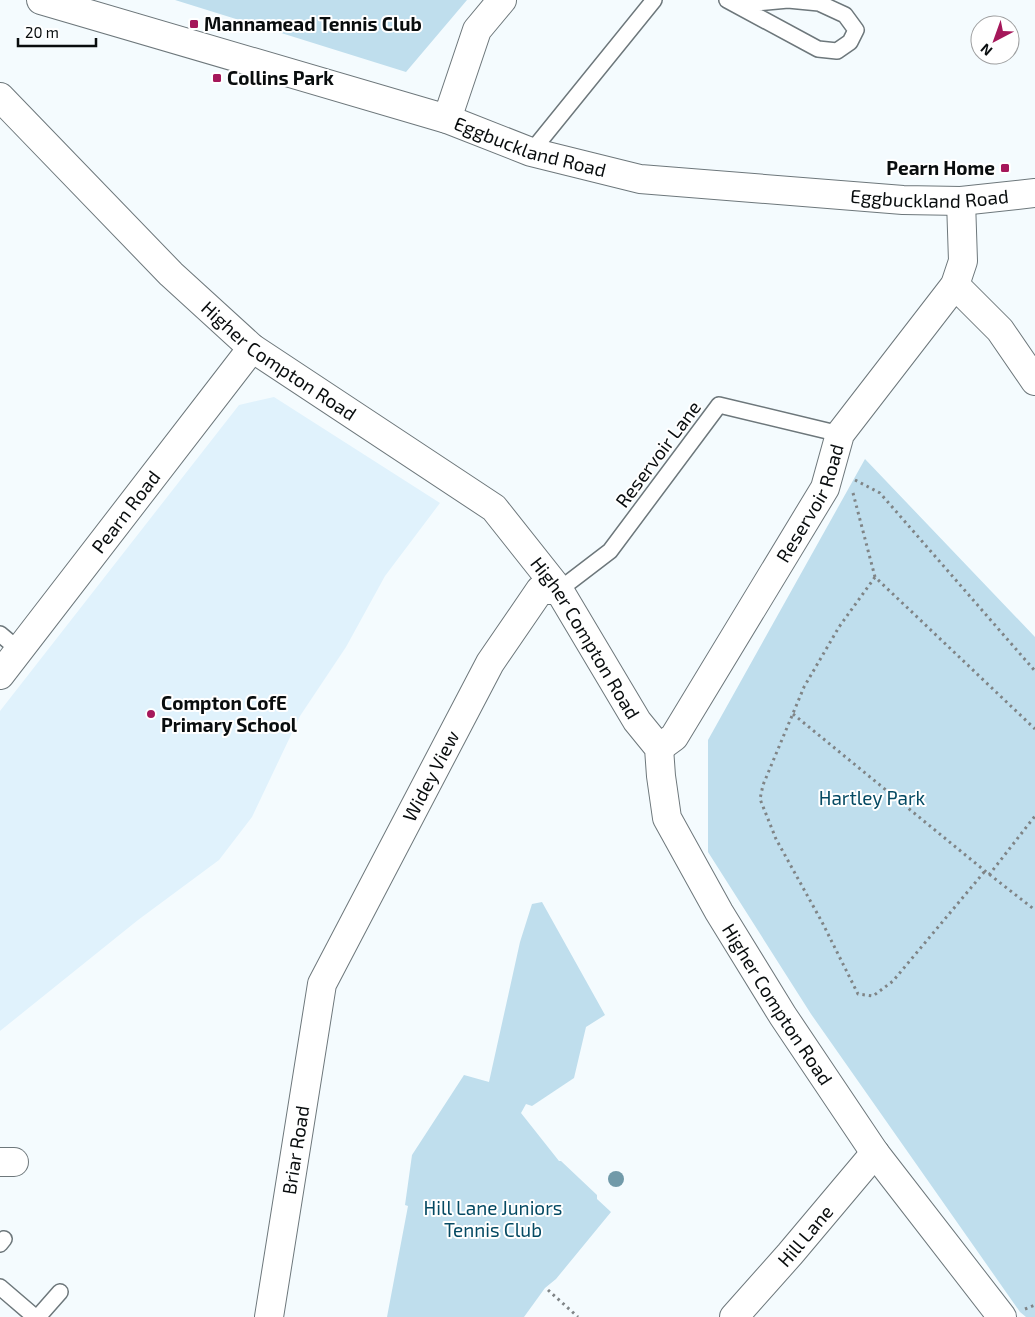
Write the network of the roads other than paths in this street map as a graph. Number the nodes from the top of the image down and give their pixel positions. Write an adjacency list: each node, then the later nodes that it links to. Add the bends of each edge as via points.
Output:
1 (41, 0): 6 (street, Eggbuckland Road)
2 (502, 0): 6 (street, via 477,30)
3 (654, 0): 7 (lane)
4 (730, 1): 4 (lane, via 819,3 845,14 856,30 850,42 838,51 818,48)
5 (0, 98): 11 (street, Higher Compton Road, via 171,274)
6 (447, 120): 7 (street, Eggbuckland Road)
7 (531, 152): 9 (street, Eggbuckland Road, via 640,179 903,200)
8 (1035, 193): 9 (street, Eggbuckland Road)
9 (961, 201): 10 (street, Reservoir Road, via 964,261)
10 (955, 285): 12 (street, via 1000,330); 13 (street, Reservoir Road)
11 (252, 348): 14 (street, Higher Compton Road, via 494,508); 15 (street, Pearn Road)
12 (1035, 381)
13 (840, 434): 14 (lane, Reservoir Lane, via 719,405 610,551); 17 (street, Reservoir Road, via 840,470 824,488 674,737)
14 (559, 590): 17 (street, Higher Compton Road, via 637,721); 18 (street, Widey View, via 540,590 490,663)
15 (10, 642): 16 (street, Pearn Road)
16 (0, 675)
17 (659, 748): 19 (street, Higher Compton Road, via 667,818 718,912)
18 (322, 984): 23 (street, Briar Road)
19 (875, 1153): 24 (street, Hill Lane); 25 (street, Higher Compton Road)
20 (0, 1287): 22 (lane)
21 (60, 1292): 22 (lane)
22 (37, 1317)
23 (269, 1317)
24 (734, 1317)
25 (1002, 1317)

